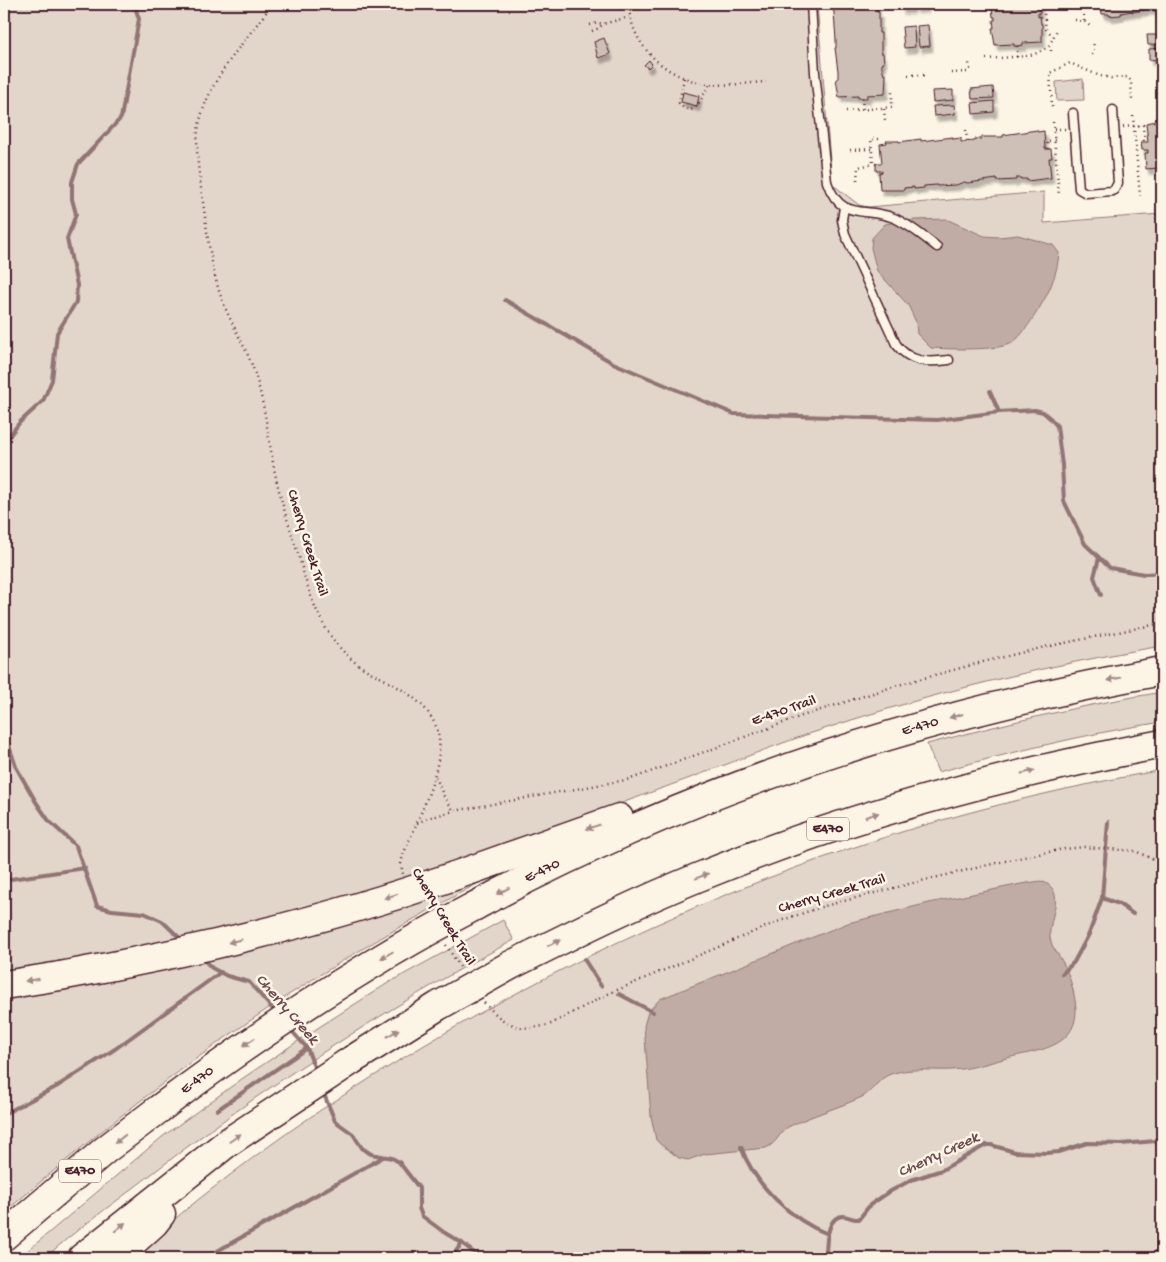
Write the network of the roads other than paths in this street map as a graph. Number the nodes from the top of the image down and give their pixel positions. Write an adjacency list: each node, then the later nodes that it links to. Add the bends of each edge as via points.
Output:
1 (811, 4): 4 (lane, via 827,182 836,201)
2 (1112, 110): 3 (lane, via 1117,186 1112,191 1086,193 1079,189)
3 (1073, 113)
4 (844, 207): 5 (lane, via 901,221); 6 (lane, via 845,234 896,344 912,359)
5 (937, 247)
6 (949, 360)
7 (1162, 671): 9 (highway, E-470 / E470, one-way to 9, via 1010,702)
8 (1162, 744): 11 (highway, E470, one-way to 8, bridge, via 314,1084 438,1006 510,964 643,900 842,824 938,795)
9 (839, 751): 10 (highway, one-way to 10, bridge, via 802,752 454,876 330,915 155,958); 12 (highway, E-470 / E470, one-way to 12, bridge, via 654,820 475,906 386,956 246,1044 105,1150)
10 (4, 984)
11 (196, 1167): 13 (highway, E470, one-way to 11); 14 (highway, via 154,1223)
12 (4, 1236)
13 (82, 1258)
14 (116, 1258)

